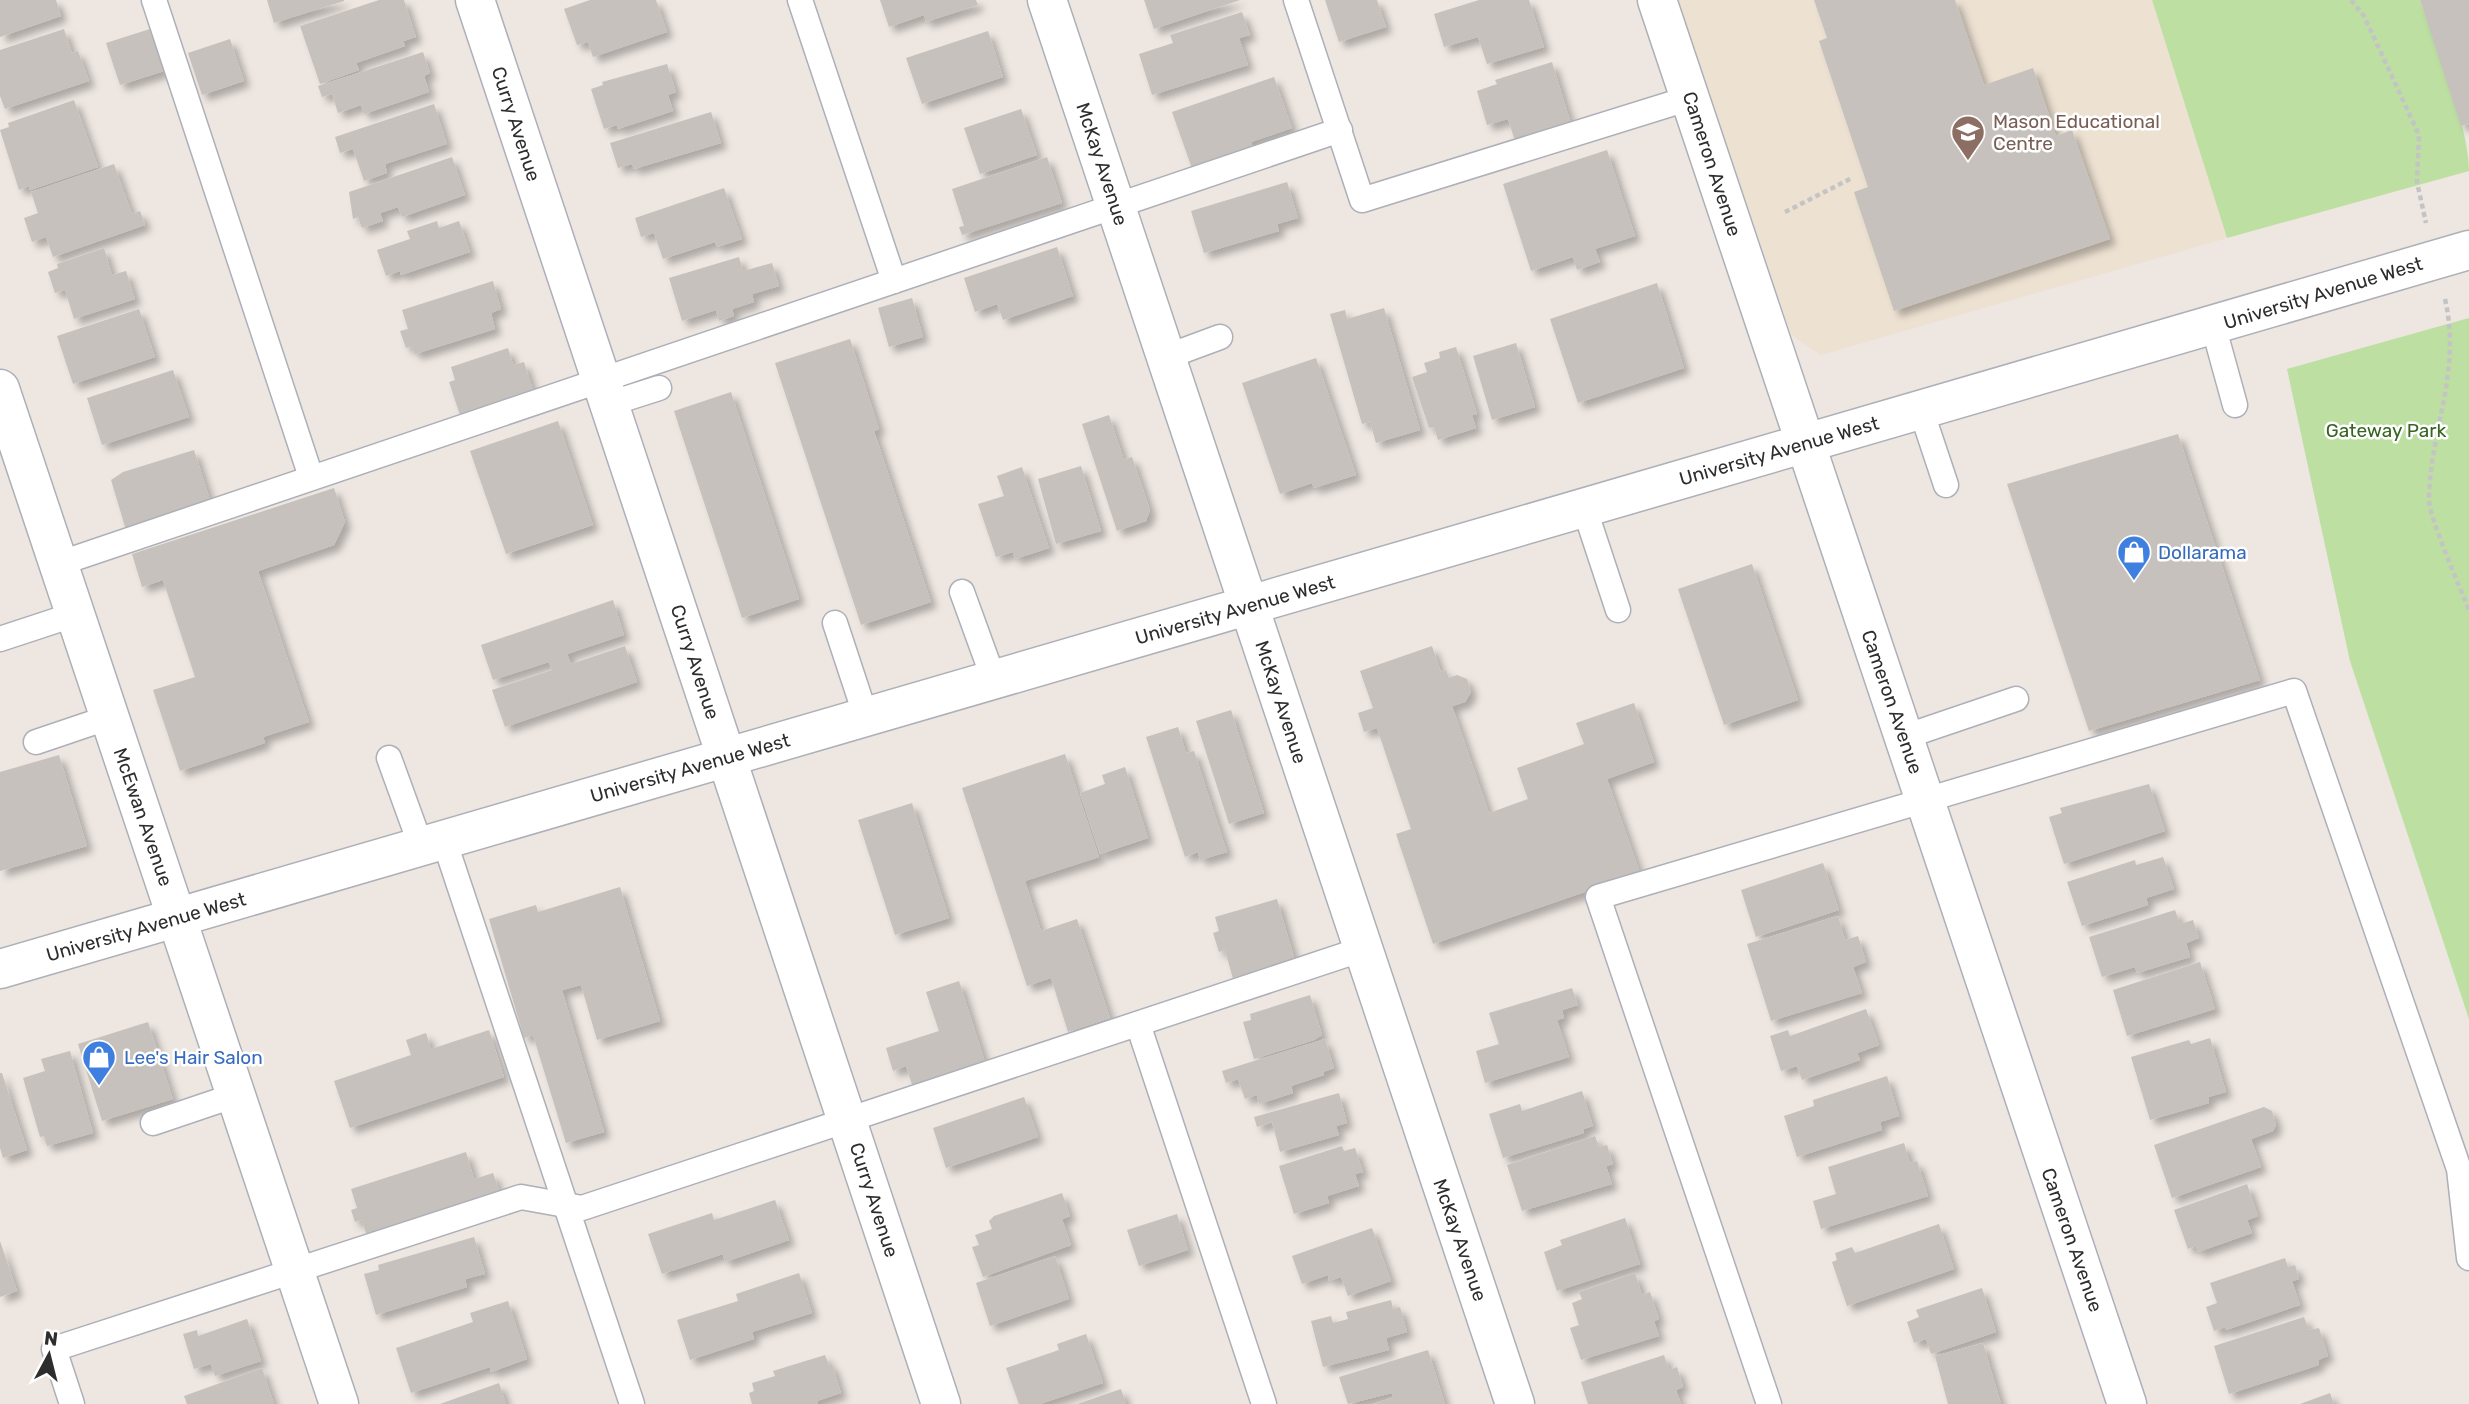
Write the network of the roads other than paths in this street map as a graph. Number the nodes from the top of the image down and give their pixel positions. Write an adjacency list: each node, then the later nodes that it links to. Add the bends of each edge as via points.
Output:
1 (154, 0): 21 (lane)
2 (475, 0): 17 (street, Curry Avenue)
3 (800, 0): 11 (lane)
4 (1047, 0): 9 (street, McKay Avenue)
5 (1296, 0): 8 (lane)
6 (1657, 0): 7 (street, Cameron Avenue)
7 (1690, 98): 8 (lane, via 1363,200); 20 (street, Cameron Avenue)
8 (1340, 130): 9 (lane)
9 (1116, 206): 11 (lane); 14 (street, McKay Avenue)
10 (2469, 250): 12 (street, University Avenue West)
11 (894, 281): 17 (lane)
12 (2213, 326): 18 (lane); 19 (street, University Avenue West)
13 (1220, 337): 14 (lane)
14 (1166, 357): 26 (street, McKay Avenue)
15 (659, 388): 17 (lane)
16 (0, 389): 24 (street, McEwan Avenue)
17 (605, 392): 21 (lane); 37 (street, Curry Avenue)
18 (2235, 405)
19 (1921, 410): 20 (street, University Avenue West); 22 (lane)
20 (1805, 443): 23 (street, University Avenue West); 35 (street, Cameron Avenue)
21 (311, 477): 24 (lane)
22 (1946, 485)
23 (1584, 508): 26 (street, University Avenue West); 27 (lane)
24 (58, 564): 28 (street, McEwan Avenue)
25 (962, 592): 31 (lane)
26 (1249, 605): 31 (street, University Avenue West); 42 (street, McKay Avenue)
27 (1618, 610)
28 (76, 614): 30 (lane); 33 (street, McEwan Avenue)
29 (835, 623): 34 (lane)
30 (0, 639)
31 (993, 680): 34 (street, University Avenue West)
32 (2016, 699): 35 (lane)
33 (110, 717): 36 (lane); 41 (street, McEwan Avenue)
34 (866, 717): 37 (street, University Avenue West)
35 (1904, 737): 39 (street, Cameron Avenue)
36 (36, 742)
37 (727, 757): 40 (street, University Avenue West); 46 (street, Curry Avenue)
38 (389, 758): 40 (lane)
39 (1925, 800): 49 (lane, via 2294,691 2459,1169); 57 (lane, via 1598,897); 58 (street, Cameron Avenue)
40 (433, 843): 41 (street, University Avenue West); 48 (lane)
41 (177, 918): 43 (street, University Avenue West); 45 (street, McEwan Avenue)
42 (1363, 949): 44 (lane); 56 (street, McKay Avenue)
43 (0, 969)
44 (1138, 1024): 46 (lane); 55 (lane)
45 (236, 1095): 47 (lane); 50 (street, McEwan Avenue)
46 (847, 1120): 48 (lane, via 582,1208); 54 (street, Curry Avenue)
47 (153, 1123)
48 (566, 1207): 50 (lane, via 521,1197); 53 (lane)
49 (2469, 1258)
50 (295, 1271): 51 (lane, via 54,1349); 52 (street, McEwan Avenue)
51 (72, 1404)
52 (340, 1404)
53 (632, 1404)
54 (942, 1404)
55 (1264, 1404)
56 (1515, 1404)
57 (1769, 1404)
58 (2127, 1404)

